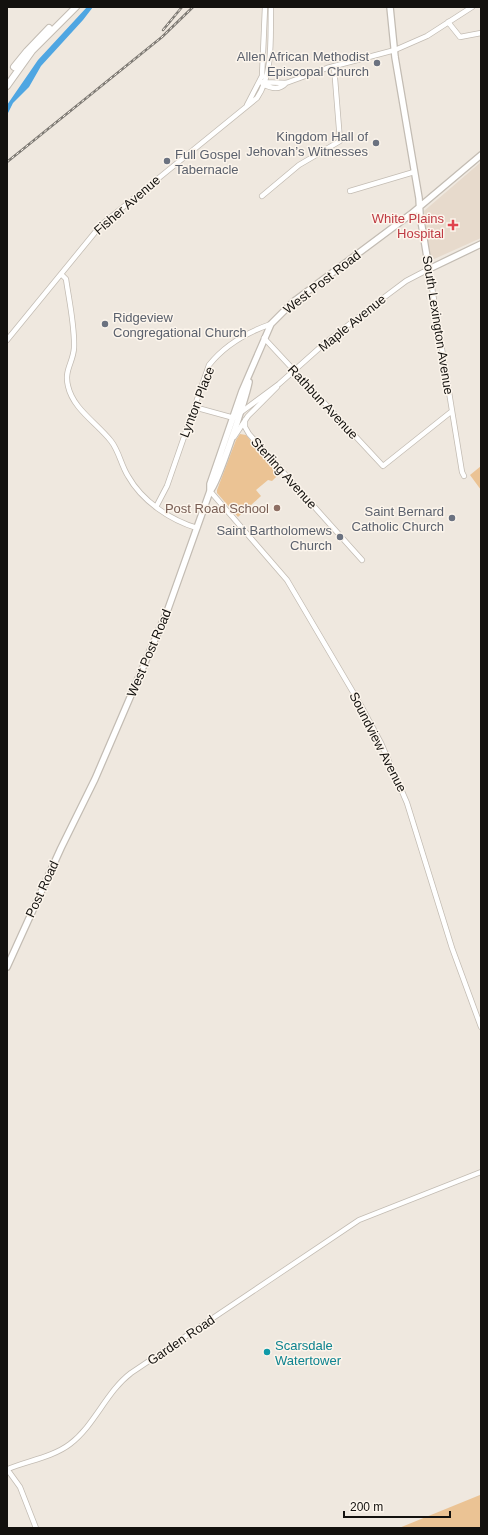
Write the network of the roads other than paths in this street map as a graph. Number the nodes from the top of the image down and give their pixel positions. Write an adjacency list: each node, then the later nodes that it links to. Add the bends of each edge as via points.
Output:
1 (70, 7): 11 (highway, via 27,51)
2 (76, 7): 13 (highway, via 28,56)
3 (265, 7): 12 (street)
4 (271, 7): 12 (street, via 268,72)
5 (390, 7): 9 (main road, South Lexington Avenue)
6 (472, 7): 7 (street)
7 (448, 22): 8 (street, via 460,37); 9 (street, via 422,38)
8 (481, 33)
9 (394, 50): 10 (street); 15 (main road, South Lexington Avenue)
10 (334, 66): 12 (street, via 274,88); 17 (street, via 340,141 300,165)
11 (7, 78)
12 (263, 83): 21 (street, Fisher Avenue, via 247,105 101,225)
13 (7, 86)
14 (481, 155): 18 (main road, West Post Road)
15 (414, 172): 16 (street); 18 (main road, South Lexington Avenue)
16 (350, 191)
17 (262, 196)
18 (420, 207): 20 (main road, South Lexington Avenue); 22 (main road, West Post Road, via 294,302)
19 (481, 244): 20 (main road, Maple Avenue)
20 (429, 269): 25 (street, Maple Avenue, via 406,281 378,302); 29 (street, South Lexington Avenue)
21 (61, 274): 24 (street, Fisher Avenue); 38 (street, via 66,279 74,341 67,372 69,391 77,404 112,443 127,476 137,490)
22 (271, 324): 23 (main road, West Post Road); 28 (street, Lynton Place, via 257,329 216,357 204,376)
23 (264, 338): 25 (street, Rathbun Avenue); 26 (main road, West Post Road)
24 (7, 340)
25 (294, 371): 27 (street, Maple Avenue); 29 (street, Rathbun Avenue, via 383,466)
26 (250, 376): 30 (main road, West Post Road); 31 (main road, West Post Road)
27 (279, 384): 30 (street, Maple Avenue); 32 (street)
28 (194, 407): 31 (street); 38 (street, Lynton Place, via 167,486)
29 (452, 411): 36 (street, South Lexington Avenue)
30 (240, 413): 31 (street, Maple Avenue); 35 (main road, West Post Road)
31 (233, 419): 37 (main road, West Post Road, via 210,484)
32 (245, 420): 33 (street); 34 (street, Sterling Avenue)
33 (236, 434): 34 (street, via 240,431); 35 (street)
34 (249, 434): 40 (street, Sterling Avenue)
35 (226, 452): 37 (main road, West Post Road, via 214,488)
36 (464, 476)
37 (210, 491): 39 (main road, West Post Road); 43 (street, Soundview Avenue, via 287,580 381,743 408,804 452,948)
38 (156, 507): 39 (street)
39 (197, 528): 41 (main road, West Post Road, via 168,609 96,780)
40 (362, 560)
41 (79, 812): 42 (main road, Post Road)
42 (7, 967)
43 (481, 1026)
44 (481, 1172): 45 (street, Garden Road, via 365,1217 131,1373 118,1384 82,1432 66,1447)
45 (7, 1469): 46 (street, via 20,1487)
46 (36, 1528)

